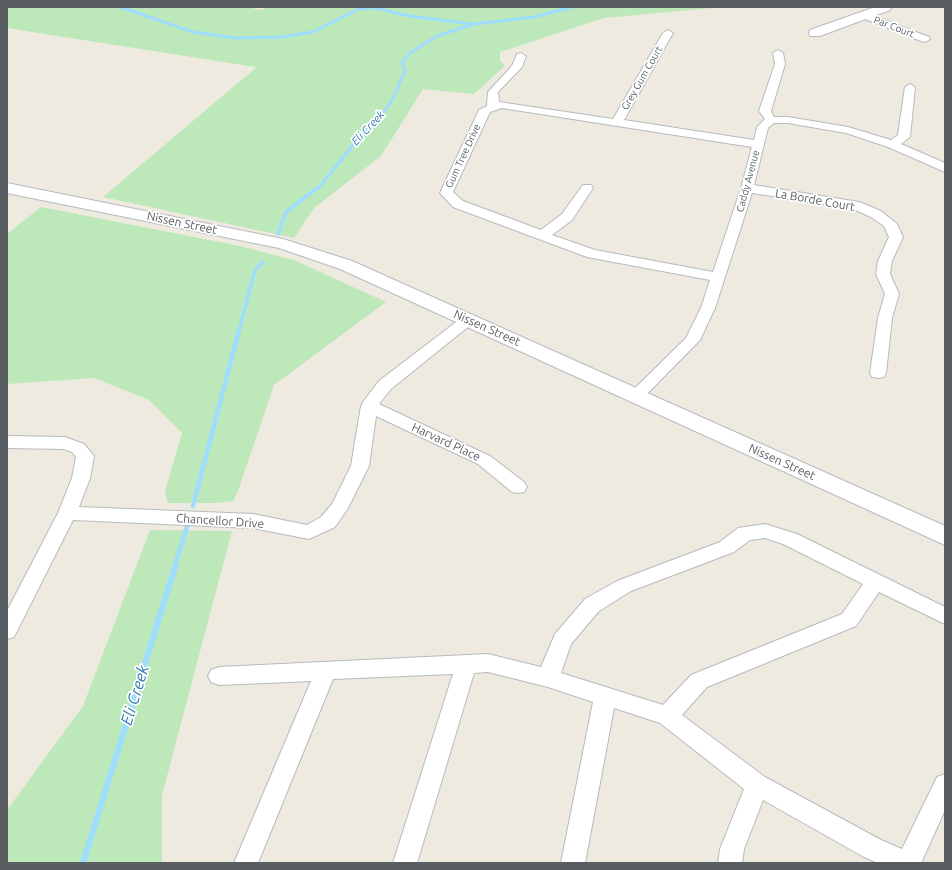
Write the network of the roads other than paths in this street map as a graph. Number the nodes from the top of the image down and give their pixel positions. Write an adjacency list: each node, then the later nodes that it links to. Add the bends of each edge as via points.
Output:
1 (886, 7): 2 (street)
2 (863, 15): 4 (street); 5 (street, Par Court)
3 (668, 33): 11 (street, Grey Gum Court)
4 (815, 33)
5 (925, 39)
6 (778, 53): 10 (street, via 780,64 765,111)
7 (521, 56): 9 (street, via 518,67 493,92)
8 (910, 88): 13 (street, via 904,137)
9 (493, 106): 11 (street, via 515,106); 18 (street, Gum Tree Drive, via 485,110 446,193 458,204)
10 (771, 120): 12 (street, Caddy Avenue, via 763,126); 13 (street, via 788,120 848,130)
11 (617, 122): 12 (street)
12 (758, 144): 17 (street, Caddy Avenue)
13 (892, 144): 14 (street)
14 (945, 168)
15 (7, 188): 20 (street, Nissen Street, via 276,242 346,265)
16 (587, 188): 18 (street, via 567,217)
17 (747, 188): 19 (street, Caddy Avenue); 21 (street, La Borde Court, via 854,205 876,214 890,224 896,237 885,261 883,274 892,294 885,318)
18 (542, 236): 19 (street, Gum Tree Drive, via 592,254)
19 (719, 277): 22 (street, Caddy Avenue, via 708,308 692,340)
20 (469, 320): 22 (street, Nissen Street); 23 (street, via 385,386)
21 (878, 373)
22 (635, 396): 27 (street, Nissen Street)
23 (369, 406): 25 (street, Harvard Place, via 484,460); 26 (street, Chancellor Drive, via 360,466 339,508 328,522 309,532 253,521)
24 (7, 442): 26 (street, via 66,443 78,448 85,456 81,478)
25 (518, 487)
26 (68, 513): 30 (street)
27 (945, 536)
28 (875, 582): 29 (street); 34 (street, via 790,539 765,531 745,533 727,547 624,586 592,605 562,640); 36 (street, via 849,620 700,681)
29 (945, 616)
30 (7, 631)
31 (466, 665): 32 (street); 34 (street, via 488,663); 40 (street)
32 (326, 671): 33 (street); 39 (street)
33 (219, 676)
34 (548, 678): 35 (street)
35 (605, 696): 36 (street); 41 (street)
36 (667, 716): 37 (street)
37 (758, 785): 42 (street, via 732,849); 43 (street, via 873,849)
38 (945, 785): 43 (street)
39 (246, 863)
40 (405, 863)
41 (573, 863)
42 (730, 863)
43 (908, 863)

